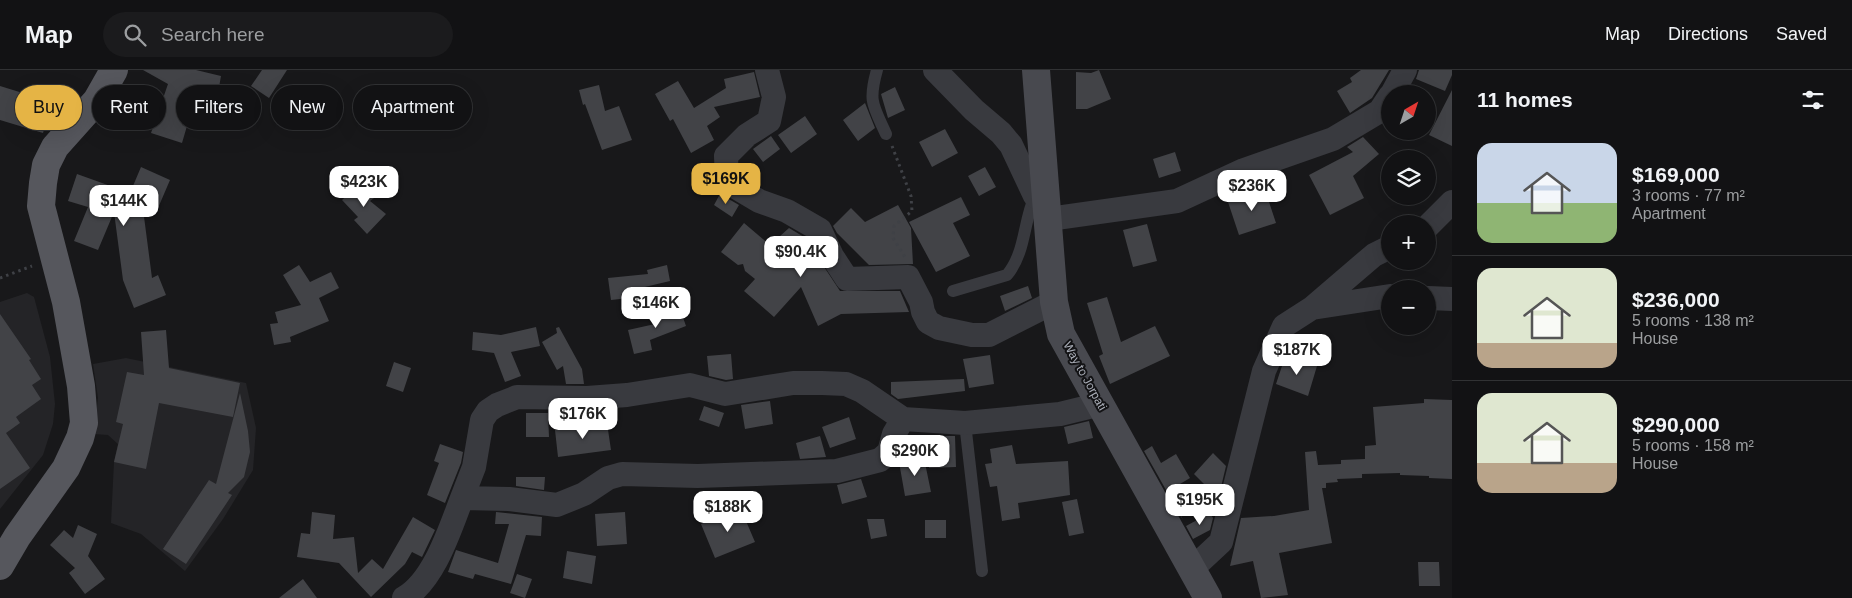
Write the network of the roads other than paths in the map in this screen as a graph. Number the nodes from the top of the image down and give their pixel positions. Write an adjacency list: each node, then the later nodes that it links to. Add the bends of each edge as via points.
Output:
1 (114, 70): 24 (main road, via 97,100 55,147 46,165 41,206 66,302 84,423 66,468)
2 (767, 70): 18 (street, via 774,98 769,121 747,135 726,156 727,182 759,201 787,210 820,230 847,278 908,277 928,322 938,328 989,335)
3 (877, 70): 9 (lane, via 871,103)
4 (935, 70): 11 (street, via 1001,132)
5 (1036, 70): 11 (street, Way to Jorpati)
6 (1406, 70): 7 (street)
7 (1397, 85)
8 (1381, 110): 11 (street, via 1333,139 1244,170 1177,201)
9 (886, 134)
10 (1452, 202): 12 (street)
11 (1044, 205): 14 (lane, via 1028,212 1021,253 1006,275); 18 (street, Way to Jorpati)
12 (1436, 218)
13 (1381, 252): 19 (street)
14 (953, 292)
15 (1381, 297): 19 (street)
16 (1436, 298): 17 (street)
17 (1452, 299)
18 (1054, 302): 20 (street, Way to Jorpati, via 1061,334)
19 (1312, 308): 25 (street, via 1284,326 1264,371 1221,542)
20 (1101, 404): 22 (street, via 1060,414); 25 (street, Way to Jorpati)
21 (903, 420): 22 (street); 23 (street, via 894,434 889,452 880,460 837,471 698,476 622,474 557,505 509,498); 23 (street, via 862,391 846,384 793,384 725,394 690,385 587,398 517,397 497,405 482,420 474,467)
22 (964, 423): 26 (lane)
23 (462, 498): 27 (street, via 431,568 422,583)
24 (0, 566)
25 (1192, 569): 28 (street, Way to Jorpati)
26 (982, 571)
27 (404, 598)
28 (1208, 598)

